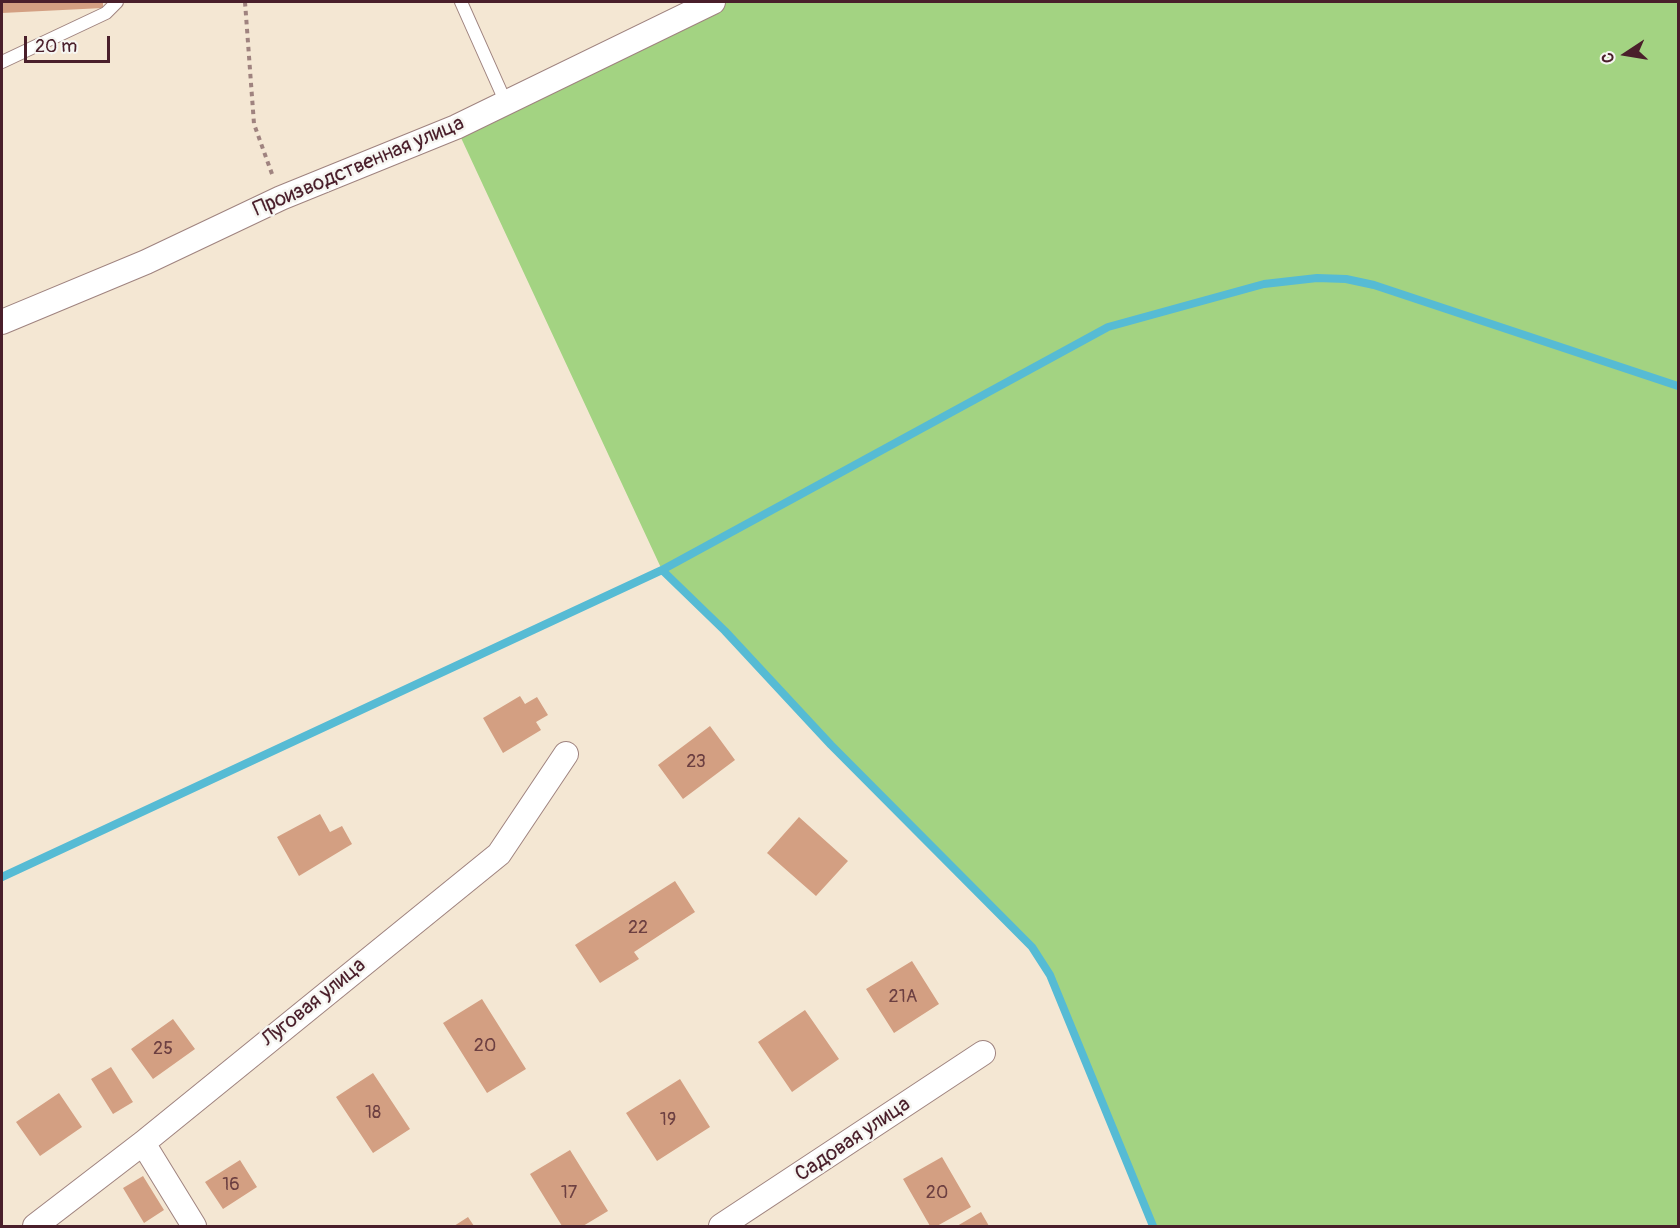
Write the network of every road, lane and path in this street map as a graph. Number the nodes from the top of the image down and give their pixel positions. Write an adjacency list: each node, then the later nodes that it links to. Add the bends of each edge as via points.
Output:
1 (117, 2): 5 (lane, via 106,13)
2 (245, 2): 7 (path, via 254,124)
3 (460, 2): 6 (lane)
4 (713, 2): 6 (street, Производственная улица)
5 (2, 62)
6 (506, 103): 7 (street, Производственная улица)
7 (281, 198): 8 (street, Производственная улица, via 146,262)
8 (2, 322)
9 (566, 754): 11 (street, Луговая улица, via 499,854)
10 (983, 1053): 14 (street, Садовая улица)
11 (143, 1143): 12 (street, Луговая улица); 13 (street)
12 (35, 1227)
13 (194, 1227)
14 (721, 1227)

